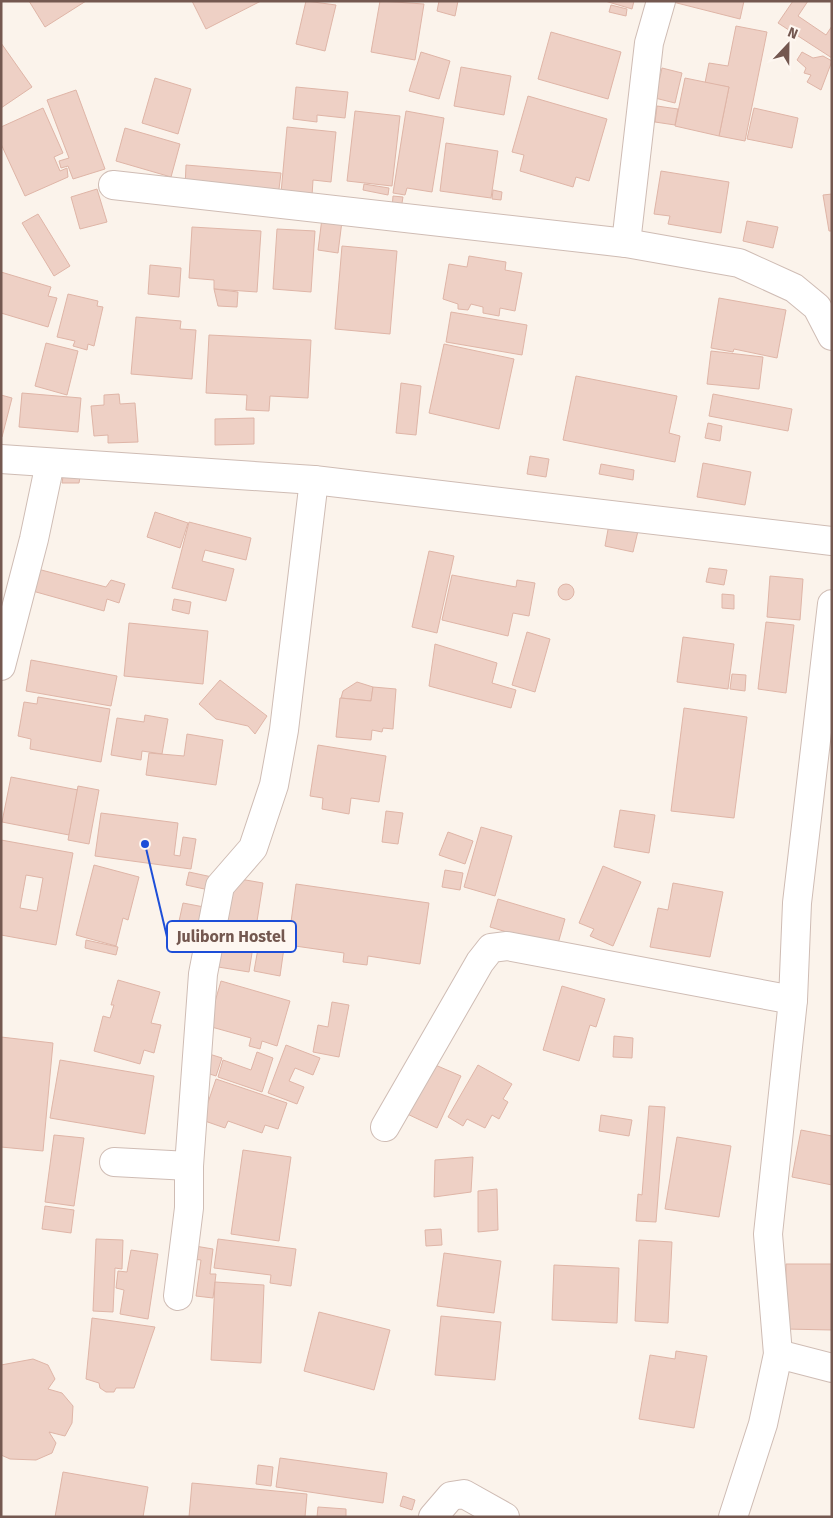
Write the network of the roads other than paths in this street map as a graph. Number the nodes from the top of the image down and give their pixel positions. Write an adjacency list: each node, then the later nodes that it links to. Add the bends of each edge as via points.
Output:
1 (661, 1): 3 (street, via 649,43)
2 (113, 185): 3 (street)
3 (626, 243): 4 (street, via 739,263 794,288 817,307)
4 (832, 336)
5 (1, 459): 6 (street)
6 (50, 463): 7 (street); 10 (street)
7 (314, 480): 8 (street); 14 (street, via 284,730 274,785 253,848 220,886 203,974)
8 (832, 541)
9 (832, 604): 11 (street, via 798,903)
10 (1, 666)
11 (793, 1000): 12 (street, via 506,946 492,948 480,962); 16 (street, via 768,1234)
12 (385, 1127)
13 (114, 1162): 14 (street)
14 (189, 1166): 15 (street, via 189,1208)
15 (178, 1296)
16 (778, 1354): 17 (street); 20 (street, via 763,1424)
17 (832, 1368)
18 (433, 1517): 19 (street, via 451,1496 464,1494)
19 (505, 1517)
20 (733, 1517)

